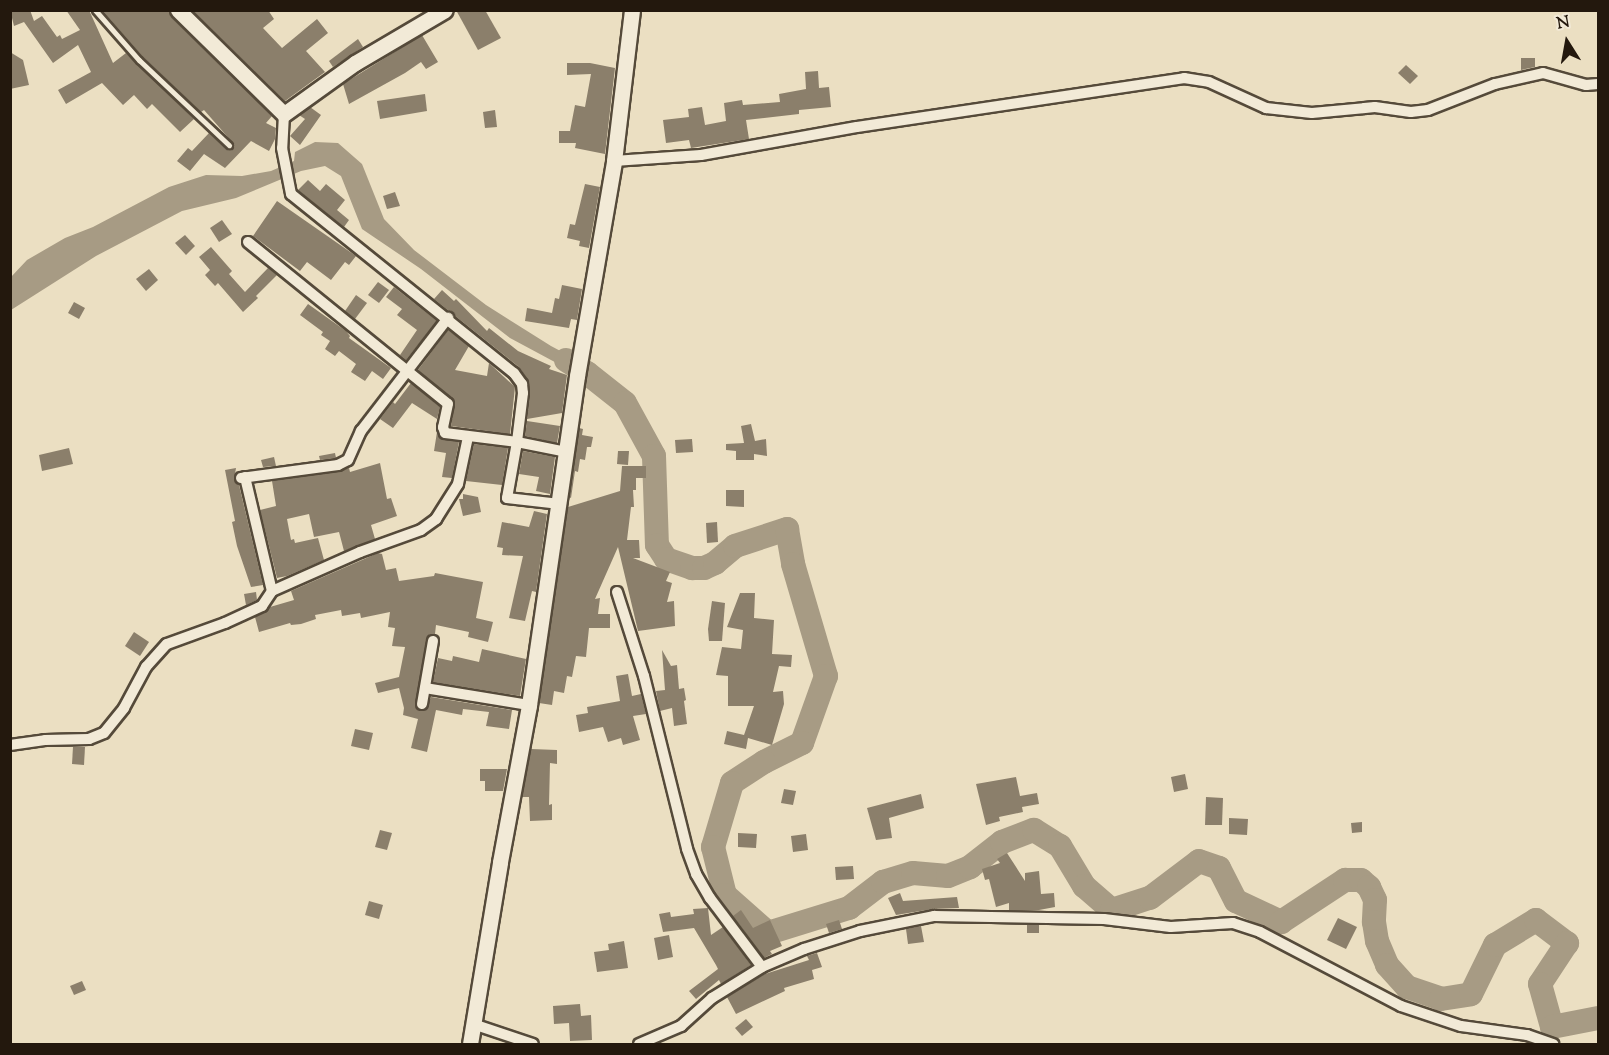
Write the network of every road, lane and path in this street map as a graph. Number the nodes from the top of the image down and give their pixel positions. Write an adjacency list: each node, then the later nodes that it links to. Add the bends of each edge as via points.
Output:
1 (96, 10): 7 (lane, via 139,60)
2 (178, 10): 6 (street)
3 (445, 10): 6 (street, via 355,63)
4 (632, 10): 8 (street)
5 (1599, 84): 8 (street, via 1586,85 1543,73 1495,84 1428,110 1375,107 1312,113 1266,108 1209,82 1177,79 857,127 701,155)
6 (284, 114): 10 (street, via 284,164 291,194)
7 (229, 146)
8 (614, 161): 14 (street)
9 (248, 242): 11 (street)
10 (448, 318): 11 (street); 13 (street, via 519,379 523,393)
11 (408, 372): 12 (street, via 448,404 445,433); 16 (street, via 361,431 348,460 338,465 243,477)
12 (468, 437): 13 (street); 16 (street, via 458,484 436,519 421,530)
13 (517, 442): 14 (street); 15 (street, via 507,498)
14 (566, 452): 15 (street)
15 (560, 504): 21 (street)
16 (272, 591): 22 (street, via 262,606 167,644 146,667 124,708 104,733 89,739)
17 (617, 592): 23 (street, via 644,676 696,874)
18 (433, 641): 19 (street)
19 (425, 688): 20 (street); 21 (street)
20 (422, 704)
21 (529, 705): 24 (street)
22 (10, 745)
23 (762, 967): 27 (street, via 712,999 681,1026); 28 (street, via 860,931 933,916 1104,919 1171,927 1233,923 1260,932 1401,1006 1461,1026 1527,1035)
24 (473, 1024): 25 (street); 26 (street)
25 (470, 1044)
26 (532, 1044)
27 (639, 1044)
28 (1553, 1044)

